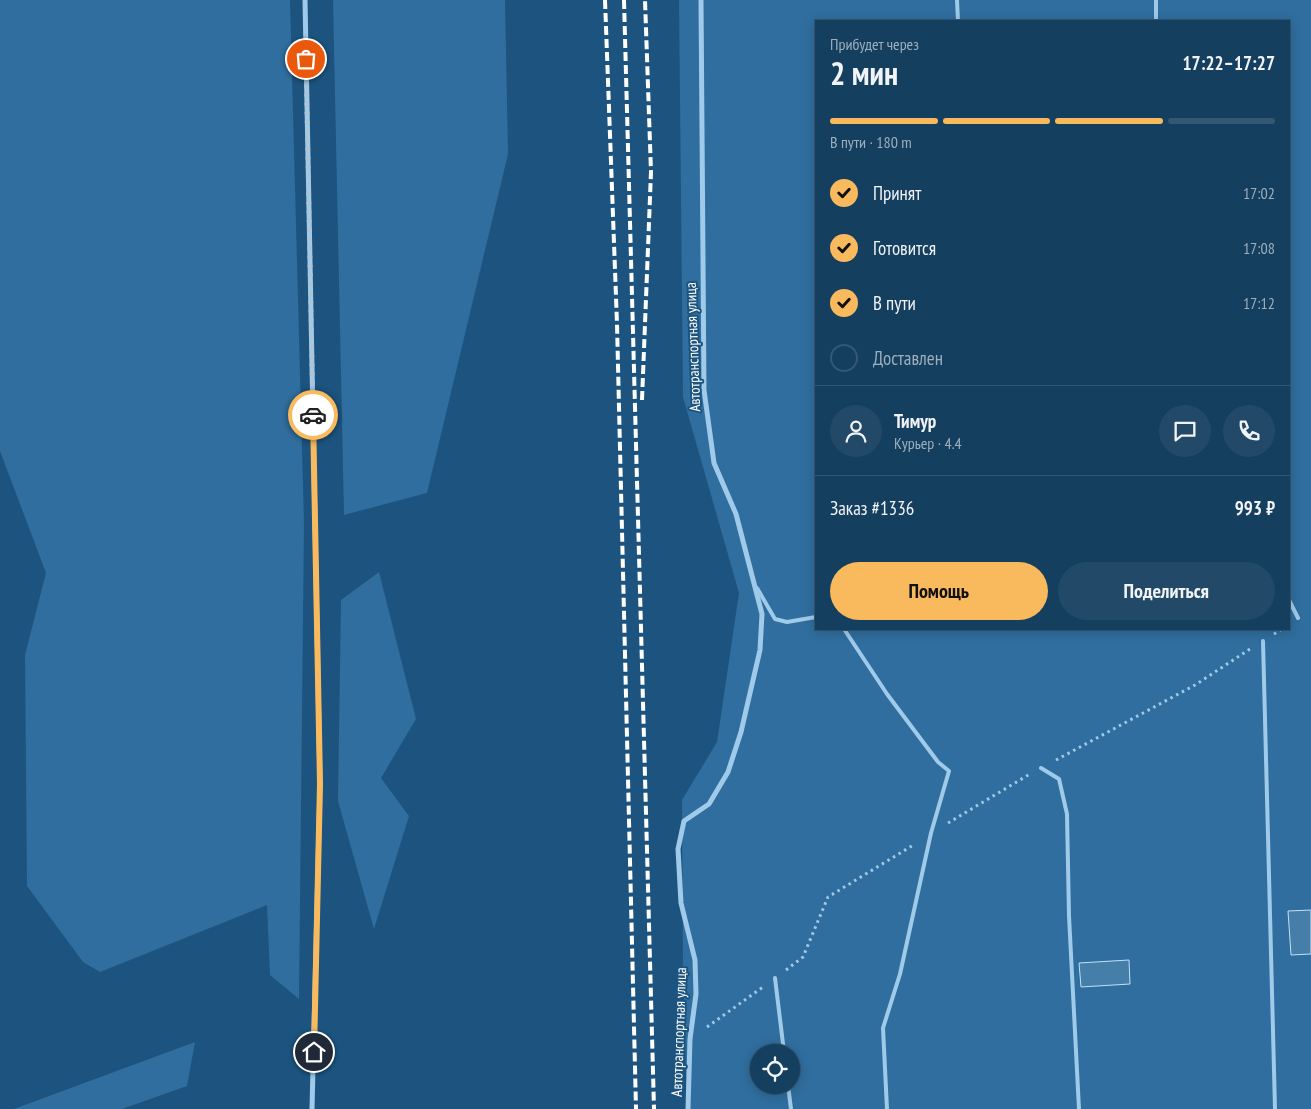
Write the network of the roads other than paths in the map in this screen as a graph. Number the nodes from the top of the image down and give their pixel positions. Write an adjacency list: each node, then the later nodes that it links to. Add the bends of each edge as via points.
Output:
1 (305, 0): 17 (street, via 320,784)
2 (701, 0): 7 (street, Автотранспортная улица, via 704,390 714,463 736,514)
3 (957, 0): 5 (lane)
4 (1156, 0): 6 (lane)
5 (958, 20)
6 (1156, 20)
7 (756, 586): 9 (lane, via 775,619 787,622); 18 (street, Автотранспортная улица, via 762,614 760,650 741,732 728,772 709,804 684,821 678,849 681,903 694,960 696,994 690,1039)
8 (1290, 602): 10 (lane)
9 (815, 617)
10 (1298, 618)
11 (845, 630): 20 (lane, via 887,694 949,772 931,834 900,974 883,1028)
12 (1263, 641): 22 (lane)
13 (1041, 768): 21 (lane, via 1058,779 1067,814)
14 (775, 978): 15 (lane)
15 (783, 1044)
16 (789, 1094): 19 (lane)
17 (312, 1109)
18 (688, 1109)
19 (791, 1109)
20 (887, 1109)
21 (1079, 1109)
22 (1275, 1109)

